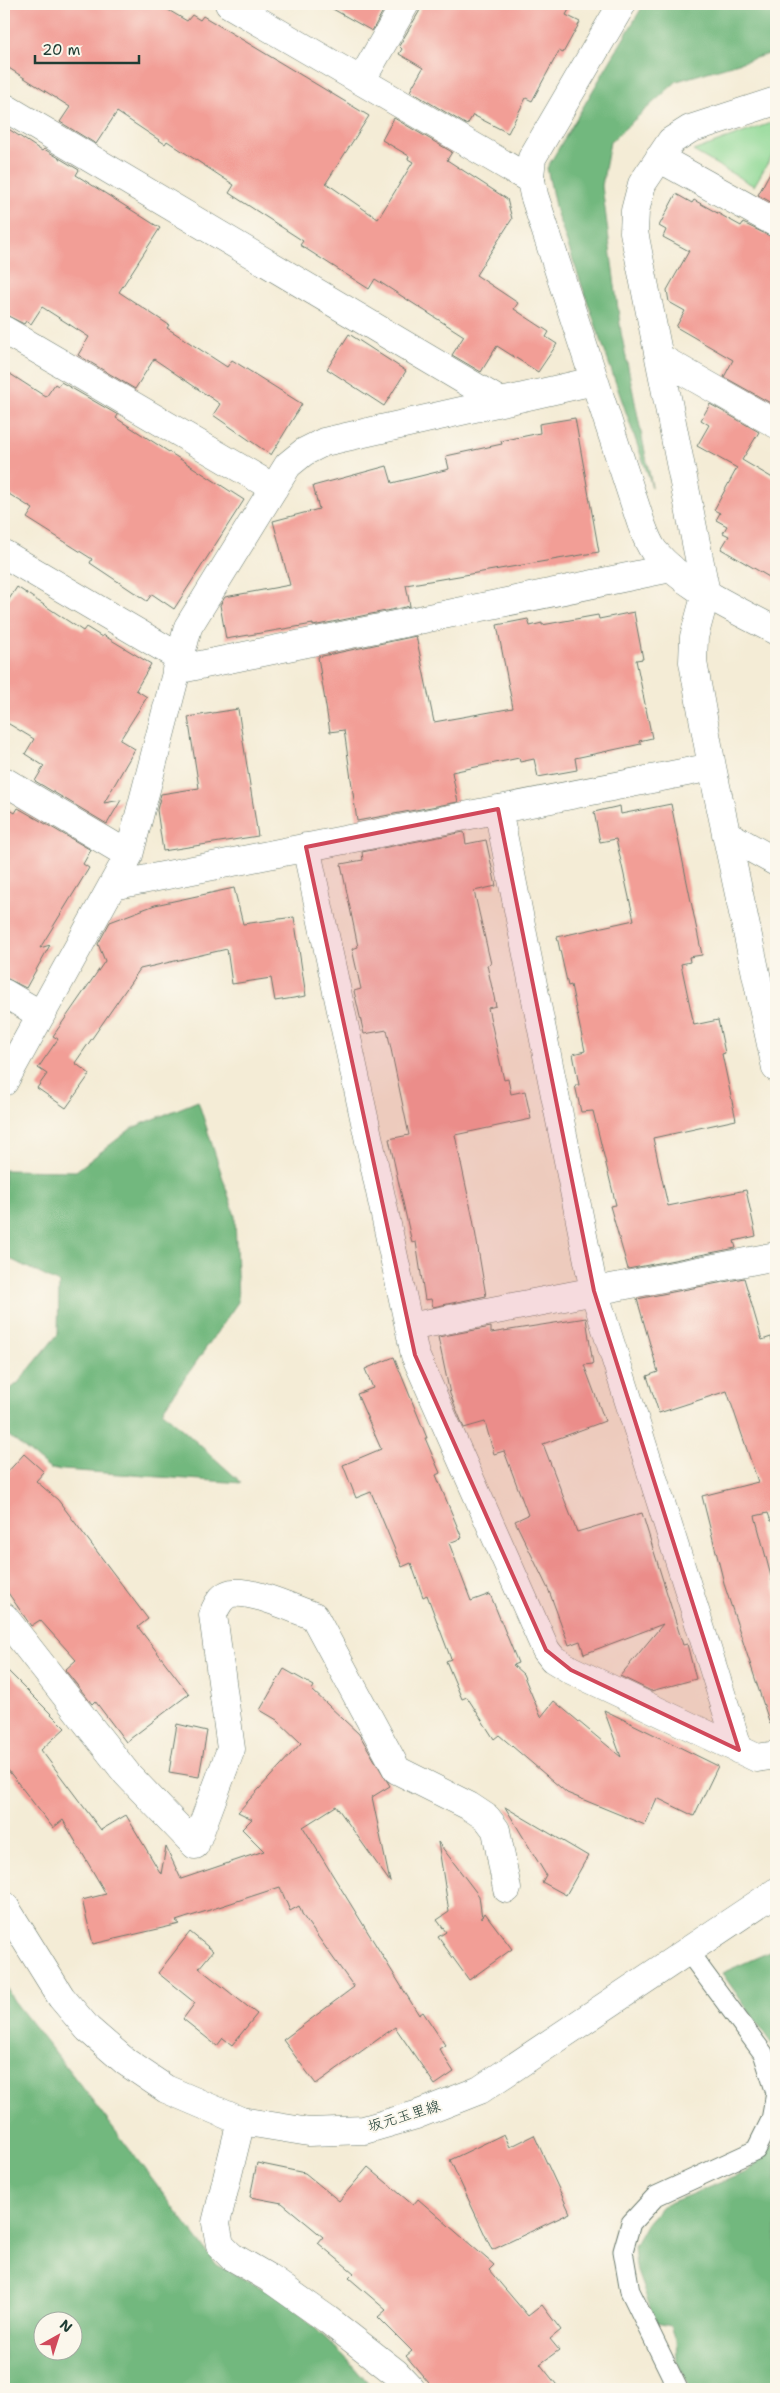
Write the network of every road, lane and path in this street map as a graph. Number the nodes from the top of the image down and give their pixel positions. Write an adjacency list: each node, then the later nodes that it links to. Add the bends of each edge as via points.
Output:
1 (228, 4): 4 (street)
2 (406, 4): 4 (street)
3 (622, 4): 8 (street, via 532,158)
4 (360, 81): 8 (street)
5 (776, 101): 7 (street, via 690,130 671,141)
6 (4, 107): 13 (street)
7 (659, 158): 9 (street); 11 (street, via 642,184 634,232)
8 (531, 180): 12 (street)
9 (776, 223)
10 (4, 330): 15 (street)
11 (660, 358): 14 (street); 18 (street)
12 (594, 381): 13 (street); 17 (street, via 652,550)
13 (501, 402): 15 (street, via 324,442 288,464)
14 (776, 424)
15 (274, 488): 20 (street, via 188,627)
16 (4, 554): 20 (street)
17 (671, 568): 18 (street); 20 (street)
18 (706, 593): 19 (street); 21 (street, via 694,637 693,662)
19 (776, 631)
20 (177, 663): 26 (street)
21 (712, 767): 23 (street); 24 (street)
22 (4, 781): 26 (street)
23 (498, 809): 25 (street); 34 (street)
24 (726, 834): 27 (street); 31 (street)
25 (306, 847): 28 (street); 35 (street)
26 (129, 855): 28 (street)
27 (776, 862)
28 (112, 886): 30 (street)
29 (4, 993): 30 (street)
30 (41, 1015): 32 (street)
31 (776, 1068)
32 (4, 1082)
33 (776, 1256): 34 (street)
34 (594, 1291): 35 (street); 37 (street)
35 (409, 1326): 37 (street, via 415,1356 546,1650 571,1670)
36 (4, 1617): 39 (street, via 127,1774 195,1845 231,1749 213,1615 218,1603 231,1593 248,1594 314,1616 397,1770 469,1806 487,1818 496,1830)
37 (739, 1750): 38 (street, via 757,1758)
38 (776, 1755)
39 (507, 1889)
40 (776, 1892): 42 (street, 坂元玉里線)
41 (4, 1905): 43 (street, 坂元玉里線, via 61,1997 88,2029 126,2062 166,2089)
42 (687, 1950): 43 (street, 坂元玉里線, via 480,2090 416,2116 364,2130 309,2132); 45 (lane, via 764,2053 776,2093 771,2120 756,2150 656,2196 631,2223 623,2251 630,2291)
43 (241, 2121): 44 (street, via 216,2223 220,2245 231,2256 327,2319 396,2373)
44 (411, 2389)
45 (678, 2389)

